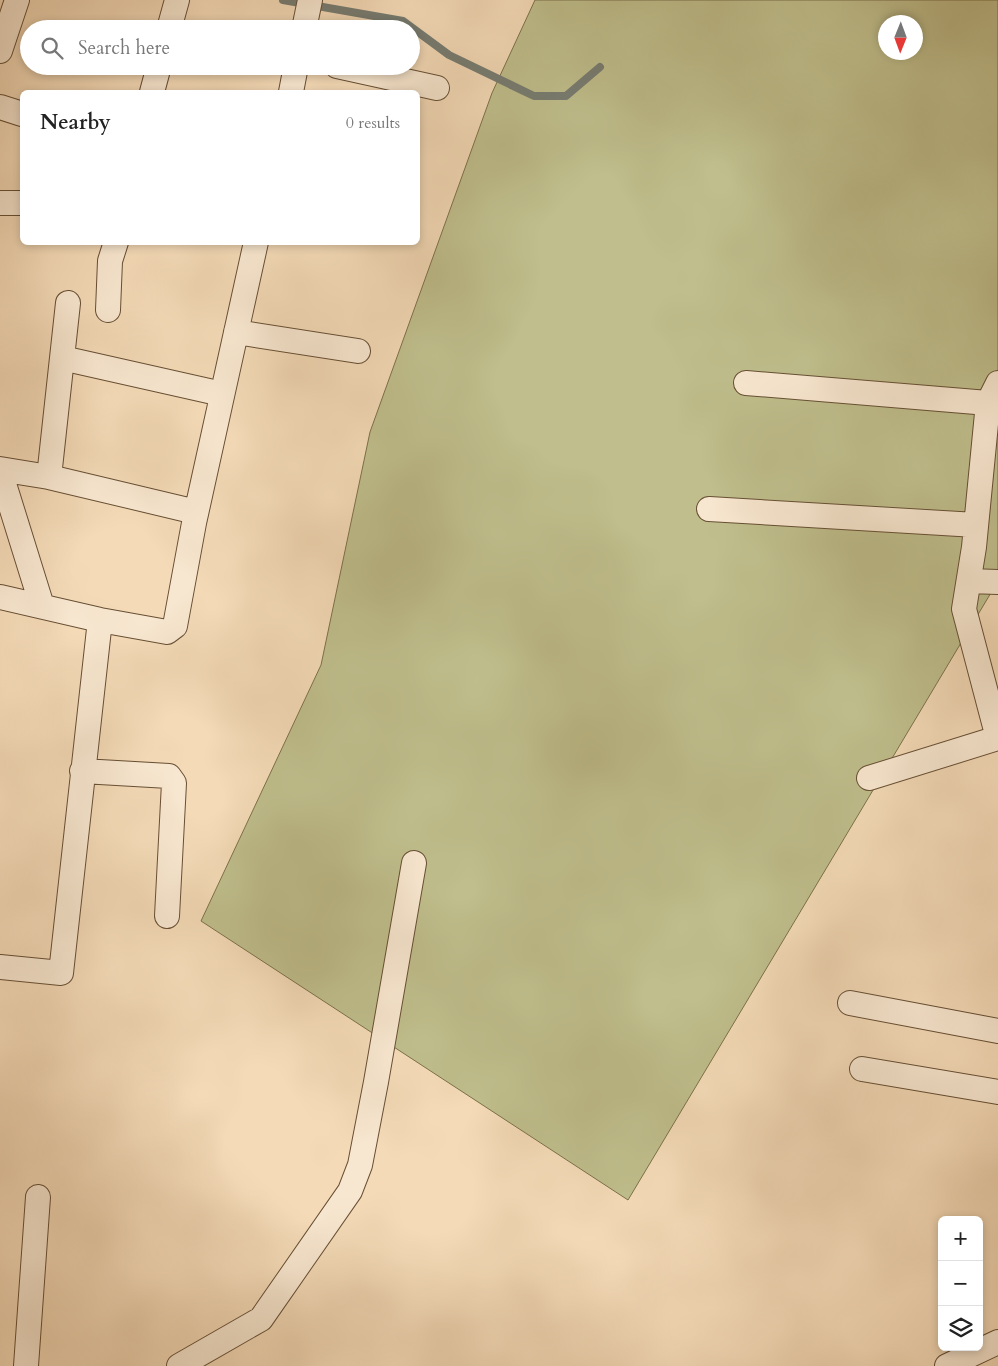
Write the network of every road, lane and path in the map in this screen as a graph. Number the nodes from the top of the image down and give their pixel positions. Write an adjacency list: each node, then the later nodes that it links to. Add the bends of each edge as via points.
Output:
1 (17, 0): 4 (street)
2 (177, 0): 3 (street)
3 (171, 20)
4 (0, 48)
5 (157, 75): 9 (street)
6 (294, 75): 10 (street)
7 (378, 75): 8 (street)
8 (437, 88)
9 (153, 90)
10 (291, 90)
11 (0, 107): 12 (street)
12 (20, 113)
13 (0, 203): 14 (street)
14 (20, 204)
15 (115, 245): 18 (street, via 110,262)
16 (255, 245): 19 (street)
17 (68, 303): 21 (street)
18 (108, 310)
19 (236, 332): 20 (street); 24 (street)
20 (358, 351)
21 (62, 358): 24 (street); 27 (street)
22 (746, 383): 23 (street)
23 (993, 393): 25 (street)
24 (222, 394): 29 (street)
25 (991, 452): 30 (street)
26 (0, 470): 27 (street); 34 (street)
27 (49, 477): 29 (street)
28 (709, 509): 30 (street)
29 (196, 512): 35 (street, via 175,626 168,632)
30 (976, 525): 31 (street)
31 (969, 581): 32 (street); 36 (street, via 964,609)
32 (998, 582)
33 (0, 597): 34 (street)
34 (42, 606): 35 (street)
35 (100, 620): 37 (street)
36 (997, 727): 38 (street)
37 (82, 771): 40 (street, via 169,776 174,783); 41 (street, via 61,973)
38 (869, 778)
39 (414, 863): 49 (street, via 375,1091 360,1165 350,1191 261,1319)
40 (167, 916)
41 (0, 967)
42 (850, 1003): 43 (street)
43 (998, 1031)
44 (862, 1069): 45 (street)
45 (998, 1092)
46 (38, 1197): 48 (street)
47 (998, 1342): 50 (street)
48 (26, 1366)
49 (179, 1366)
50 (947, 1366)

